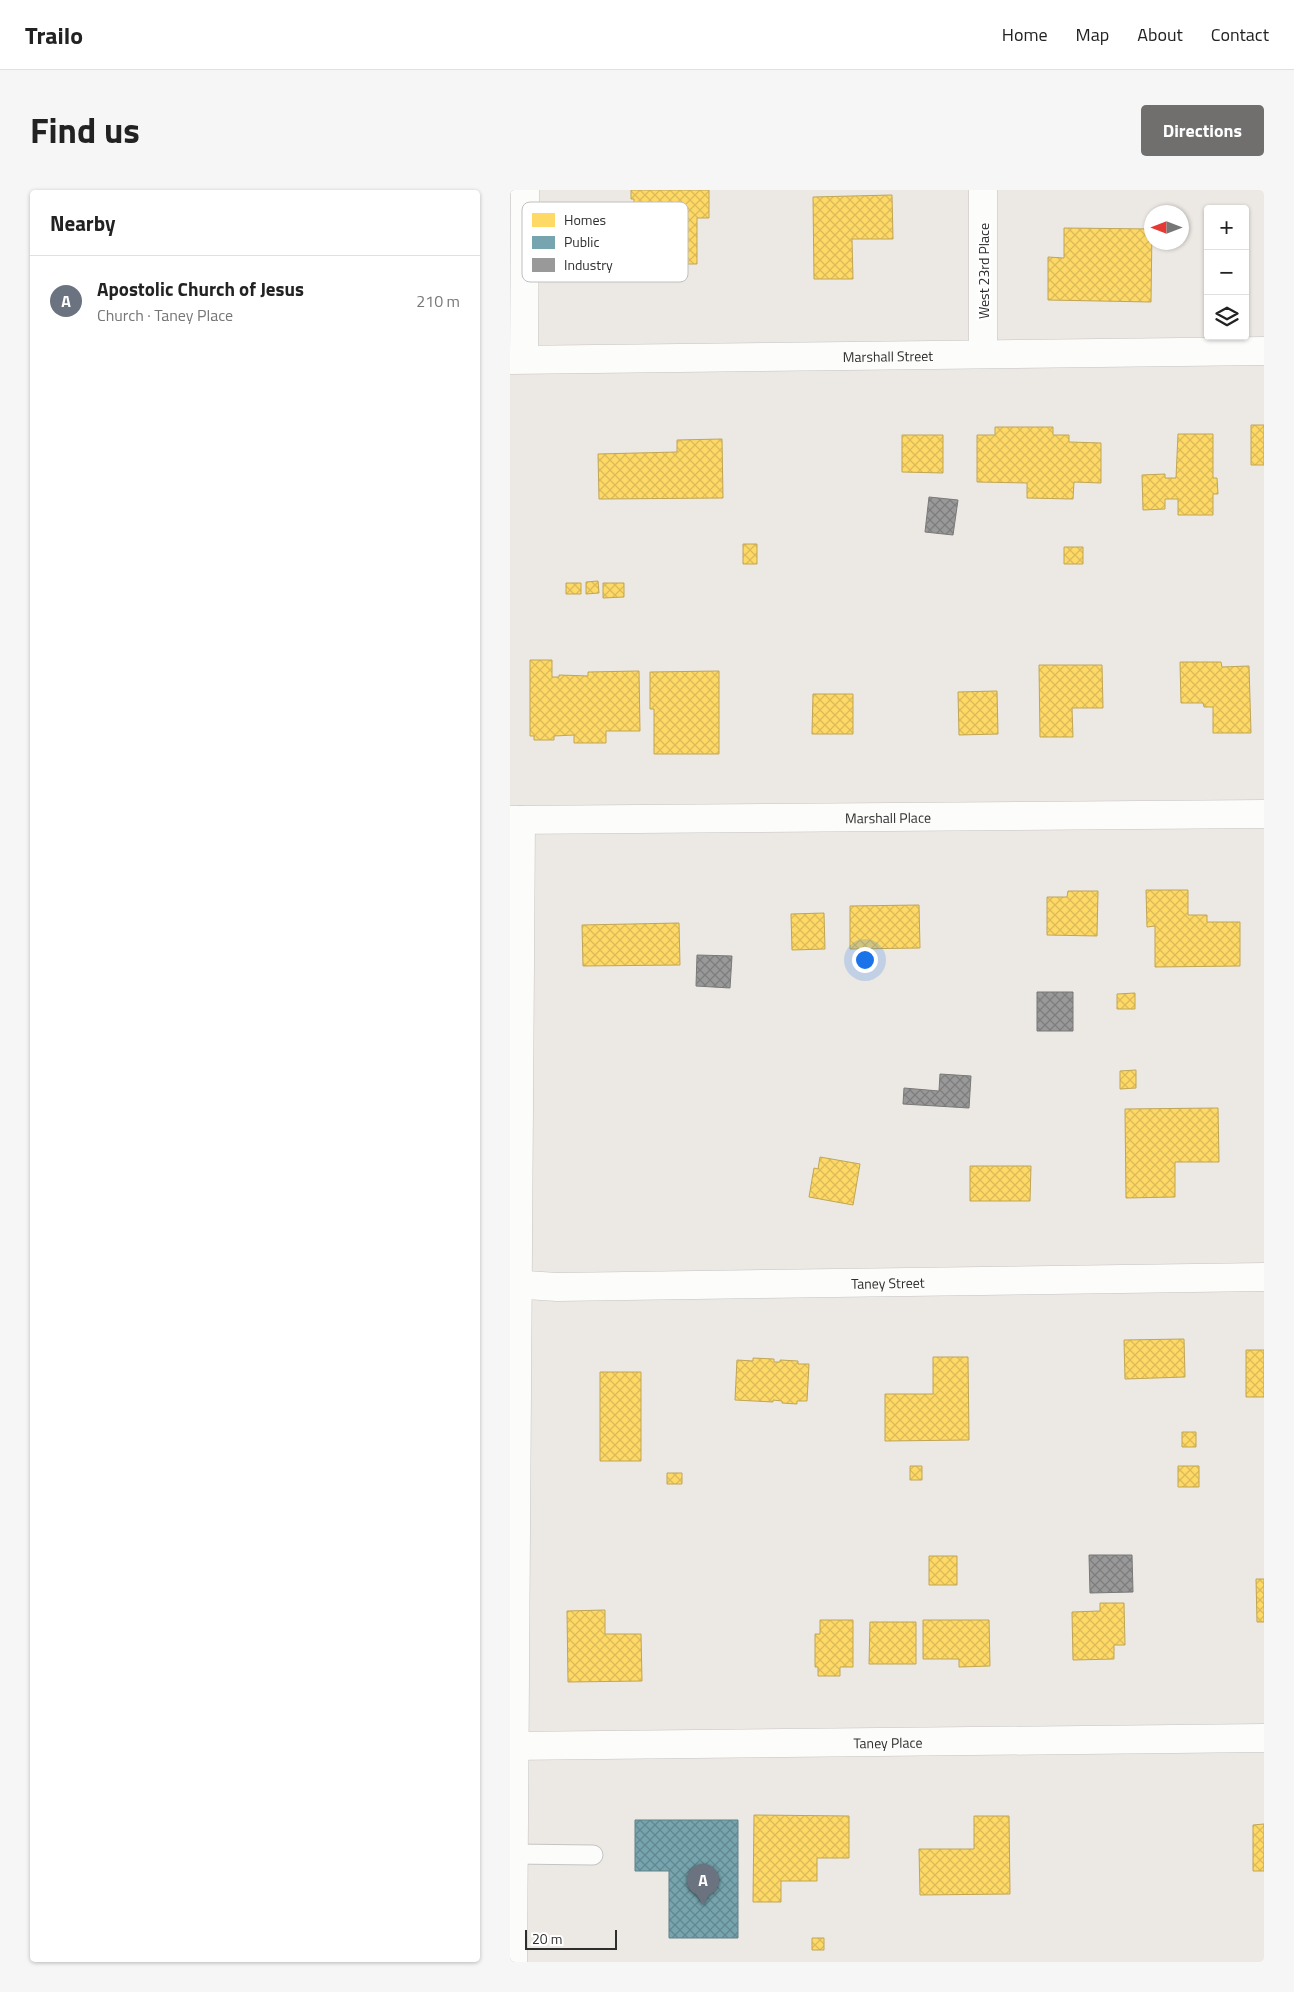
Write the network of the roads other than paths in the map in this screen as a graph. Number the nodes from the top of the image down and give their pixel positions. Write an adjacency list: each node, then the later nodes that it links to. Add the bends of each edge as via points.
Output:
1 (983, 190): 4 (street, West 23rd Place)
2 (522, 254): 5 (street)
3 (1264, 351): 4 (street, Marshall Street)
4 (982, 353): 5 (street, Marshall Street)
5 (517, 360)
6 (1264, 814): 7 (street, Marshall Place)
7 (516, 820): 8 (street)
8 (514, 1106): 10 (street)
9 (1264, 1277): 10 (street, Taney Street, via 557,1287)
10 (514, 1284): 12 (street)
11 (1264, 1738): 12 (street, Taney Place)
12 (512, 1746): 13 (street)
13 (514, 1854): 14 (lane); 15 (street)
14 (593, 1855)
15 (513, 1962)

